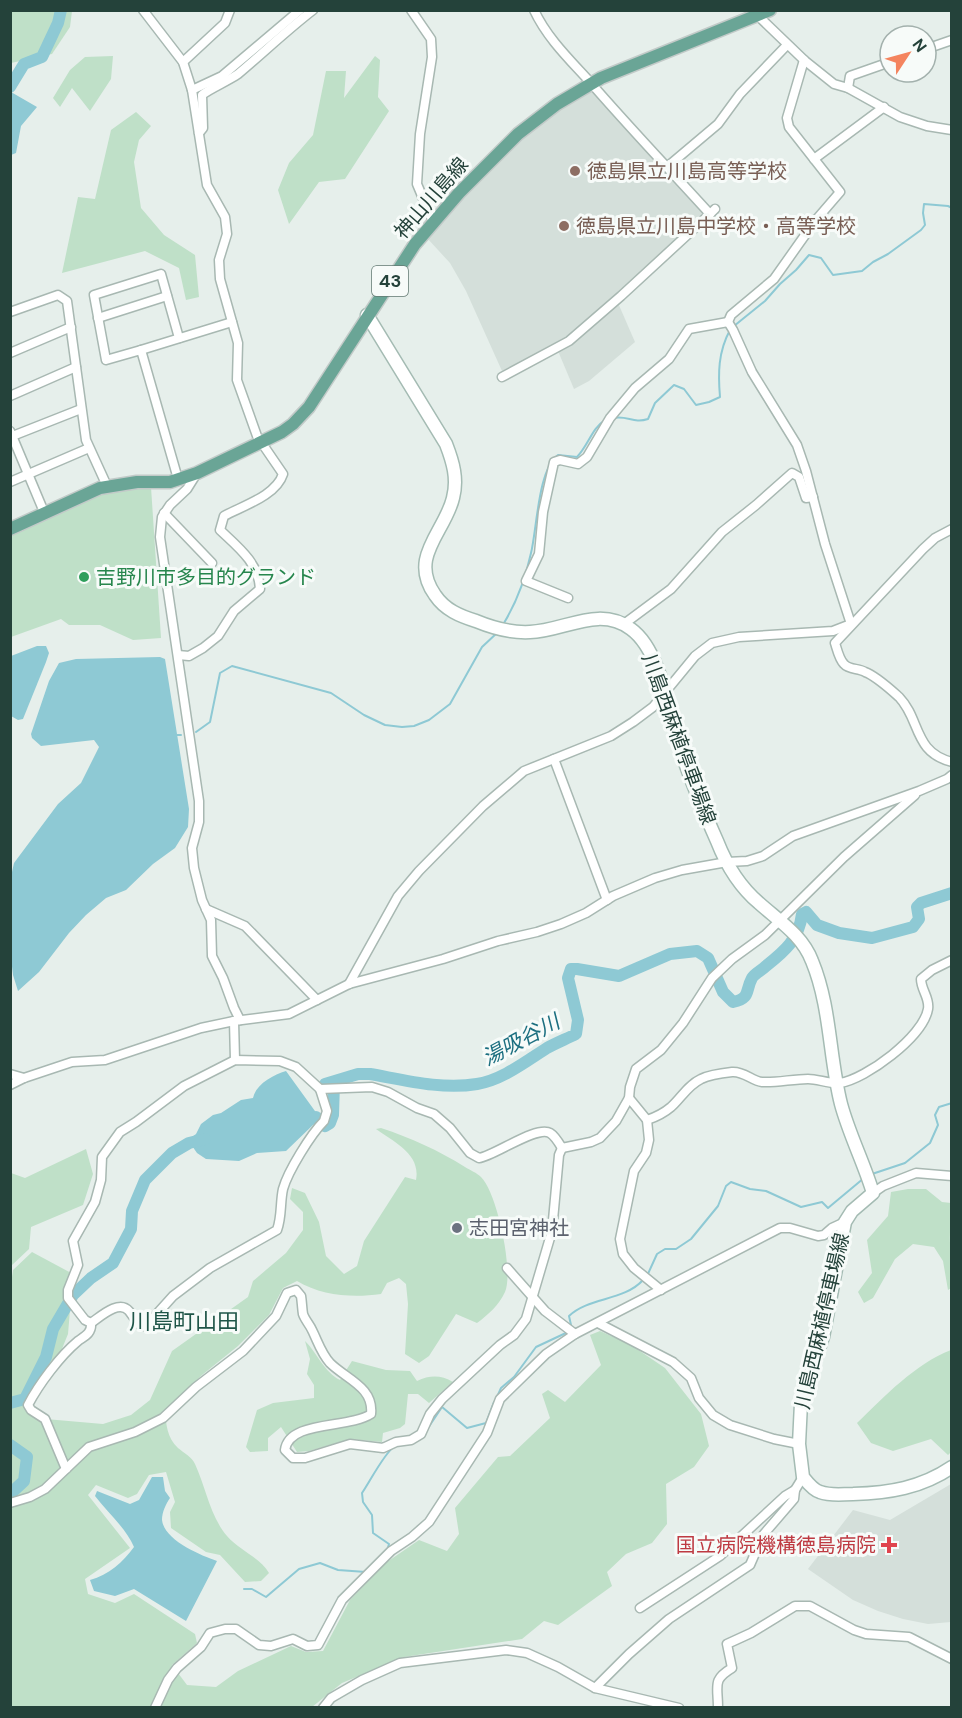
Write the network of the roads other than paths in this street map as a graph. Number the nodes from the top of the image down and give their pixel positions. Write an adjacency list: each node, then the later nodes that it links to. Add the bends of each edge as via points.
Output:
1 (143, 10): 11 (street)
2 (230, 10): 11 (street, via 225,23)
3 (300, 10): 15 (street, via 222,76)
4 (313, 10): 18 (street, via 236,75 202,95 203,128)
5 (411, 10): 21 (street, via 431,39 417,184)
6 (534, 10): 13 (street, via 541,26)
7 (770, 10): 8 (main road, 神山川島線 / 43)
8 (754, 13): 9 (street); 13 (main road, 神山川島線 / 43)
9 (787, 45): 10 (street); 20 (street, via 740,94 718,124)
10 (804, 60): 14 (street, via 834,84); 19 (street, via 787,118 789,127)
11 (183, 62): 15 (street)
12 (878, 66): 14 (street, via 850,76)
13 (591, 84): 20 (street); 21 (main road, 神山川島線 / 43, via 557,104 498,152)
14 (848, 88): 16 (street)
15 (192, 90): 18 (street)
16 (884, 107): 17 (street, via 900,117); 19 (street)
17 (951, 130)
18 (199, 134): 26 (street, via 207,185 225,217 227,234 219,260 220,279)
19 (814, 159): 27 (street, via 840,192 774,279 731,315)
20 (667, 167): 33 (street, via 713,212 569,341)
21 (433, 222): 24 (main road, 神山川島線 / 43)
22 (167, 296): 25 (street); 25 (street, via 161,274 94,295); 29 (street)
23 (10, 312): 28 (street, via 58,295 67,301)
24 (367, 315): 37 (main road, 神山川島線 / 43, via 309,407 293,424); 51 (main road, via 446,444 454,466 453,501 426,561 428,583 441,602 460,616 516,632 540,632 590,619)
25 (98, 318): 30 (street, via 106,360)
26 (232, 322): 29 (street); 37 (street, via 238,343 237,380)
27 (730, 326): 44 (street, via 752,372 797,445); 50 (street, via 689,329 669,359 635,388 608,420 587,457 578,464 554,462 538,554 526,581)
28 (72, 327): 31 (street); 32 (street)
29 (179, 338): 30 (street)
30 (141, 350): 41 (street)
31 (10, 353)
32 (76, 367): 34 (street); 35 (street)
33 (502, 377)
34 (10, 396)
35 (81, 409): 36 (street); 38 (street)
36 (11, 435): 40 (street)
37 (261, 443): 39 (main road, 神山川島線 / 43); 53 (street, via 283,474 280,483 224,516 220,530 244,553 260,576 260,589 234,611 218,636 189,656)
38 (89, 448): 40 (street); 43 (street)
39 (196, 473): 41 (main road, 神山川島線 / 43); 46 (street)
40 (28, 475): 42 (street); 45 (street)
41 (178, 479): 43 (main road, 神山川島線 / 43)
42 (10, 483)
43 (107, 486): 45 (main road, 神山川島線 / 43)
44 (813, 497): 51 (street, via 806,498 799,477 792,473 722,532 671,589); 52 (street)
45 (44, 512): 47 (main road, 神山川島線 / 43)
46 (165, 513): 49 (street); 53 (street, via 160,537)
47 (10, 529)
48 (951, 529): 52 (street, via 934,538)
49 (212, 563)
50 (568, 598)
51 (624, 624): 54 (main road, 川島西麻植停車場線, via 645,645)
52 (851, 624): 54 (street, via 833,632 739,637 712,643 686,664); 56 (street, via 835,643 843,663 866,672 900,698 922,742 939,759)
53 (178, 655): 61 (street, via 199,801 199,822 192,848)
54 (665, 691): 55 (street, via 633,722 611,736); 59 (main road, 川島西麻植停車場線, via 683,759)
55 (555, 759): 60 (street); 64 (street, via 524,771 418,871 398,896)
56 (951, 762)
57 (951, 775): 58 (street)
58 (919, 791): 59 (street, via 793,837 763,856); 62 (street, via 844,857)
59 (727, 862): 60 (street, via 655,878); 62 (main road, 川島西麻植停車場線, via 747,892)
60 (607, 900): 64 (street, via 537,932)
61 (206, 909): 65 (street, via 245,926); 66 (street, via 211,920 212,956)
62 (781, 920): 70 (main road, 川島西麻植停車場線, via 801,941 819,978); 73 (street, via 712,978 661,1050 636,1069)
63 (951, 960): 70 (street, via 921,979 928,1009 910,1039 869,1072)
64 (349, 984): 65 (street)
65 (317, 1000): 66 (street, via 289,1014)
66 (237, 1020): 67 (street); 69 (street, via 105,1060 72,1062)
67 (236, 1060): 72 (street, via 280,1061 296,1067); 82 (street, via 184,1086 120,1132 102,1157 95,1202 73,1241 78,1265 68,1290 70,1301)
68 (10, 1074): 69 (street)
69 (24, 1078): 71 (street)
70 (837, 1083): 74 (street, via 811,1079 760,1082 735,1072 701,1078 672,1107); 77 (main road, 川島西麻植停車場線, via 847,1124)
71 (10, 1085)
72 (320, 1089): 75 (street, via 372,1087 388,1092 434,1114 479,1158 545,1131); 82 (street, via 327,1111 284,1186 277,1230 210,1268 172,1296 146,1326 141,1326 122,1306)
73 (629, 1098): 74 (street); 75 (street, via 616,1122 600,1138)
74 (647, 1120): 80 (street, via 649,1140 634,1171 620,1239 623,1254)
75 (562, 1148): 81 (street, via 552,1231)
76 (951, 1176): 77 (street, via 916,1173)
77 (873, 1194): 78 (main road, 川島西麻植停車場線)
78 (845, 1222): 80 (street, via 818,1236 780,1228); 85 (main road, 川島西麻植停車場線, via 823,1336 801,1402)
79 (507, 1268): 81 (street)
80 (661, 1290): 83 (street)
81 (534, 1298): 84 (street); 87 (street, via 514,1335 442,1399 421,1434 411,1440 382,1448 350,1444 305,1458 293,1458 285,1450 292,1435 361,1420 371,1414 372,1406 361,1386 321,1352 303,1317 302,1296 296,1290 287,1293 276,1316 243,1350 163,1418 89,1447)
82 (91, 1323): 87 (street, via 90,1332 68,1350 28,1405 45,1419)
83 (598, 1323): 84 (street); 85 (street, via 673,1362 691,1378 699,1398 713,1415 730,1425)
84 (575, 1334): 94 (street, via 546,1354 500,1399 487,1433 429,1522 391,1551 342,1600 318,1645 307,1646 293,1639 260,1645 236,1629 210,1633 168,1680)
85 (799, 1444): 88 (main road, 川島西麻植停車場線)
86 (951, 1467): 88 (main road, via 910,1488 873,1494 832,1495 820,1492)
87 (66, 1469): 90 (street, via 45,1489)
88 (802, 1477): 89 (street)
89 (795, 1490): 91 (street, via 720,1556); 93 (street, via 790,1505 763,1535 750,1565 669,1619)
90 (10, 1503)
91 (640, 1608)
92 (951, 1659): 97 (street, via 909,1637 866,1634 810,1606 795,1606 727,1644 732,1668 718,1680)
93 (595, 1688): 95 (street, via 527,1653 506,1650 400,1663 362,1680); 96 (street)
94 (155, 1707)
95 (323, 1707)
96 (679, 1707)
97 (718, 1707)

